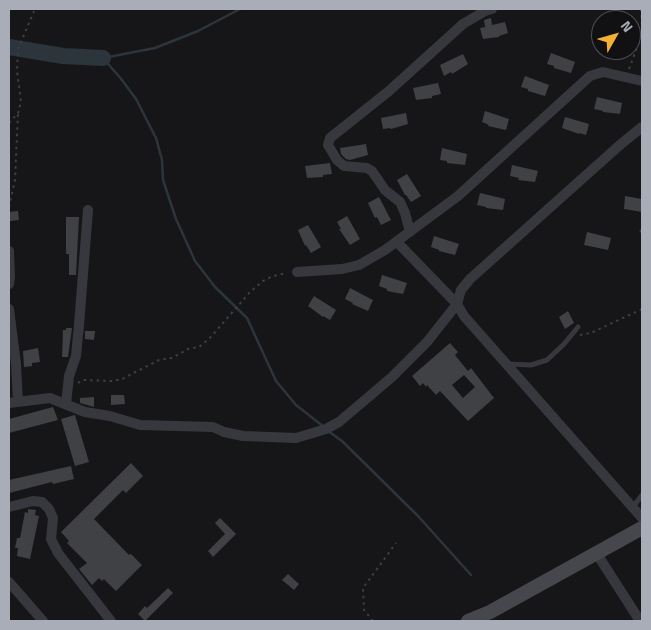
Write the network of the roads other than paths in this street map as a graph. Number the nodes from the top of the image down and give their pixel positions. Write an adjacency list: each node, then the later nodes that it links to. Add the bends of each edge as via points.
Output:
1 (492, 9): 5 (street, via 463,24 389,91 330,138 328,145 337,160 344,166 372,171 385,190 400,202)
2 (642, 80): 5 (street, via 603,72 590,76 458,196)
3 (642, 127): 10 (street, via 470,280 461,290)
4 (88, 210): 15 (street, via 76,356 69,376)
5 (410, 232): 6 (street)
6 (397, 242): 8 (street, via 359,265); 10 (street)
7 (9, 251): 9 (street)
8 (297, 272)
9 (9, 284)
10 (457, 304): 13 (street); 15 (street, via 427,342 359,406 339,422 306,436 288,439 243,436 213,427 140,425 85,412)
11 (9, 309): 14 (street, via 16,364)
12 (578, 327): 13 (lane, via 540,364)
13 (505, 363): 18 (street)
14 (13, 402): 15 (street, via 50,398)
15 (66, 404)
16 (642, 495): 18 (lane)
17 (9, 507): 24 (street, via 34,501 42,502 49,509 53,518 51,539 58,553)
18 (633, 507): 19 (street)
19 (642, 518)
20 (642, 528): 21 (street)
21 (597, 554): 25 (street); 26 (street)
22 (9, 582): 23 (street)
23 (43, 621)
24 (111, 621)
25 (468, 621)
26 (640, 621)

